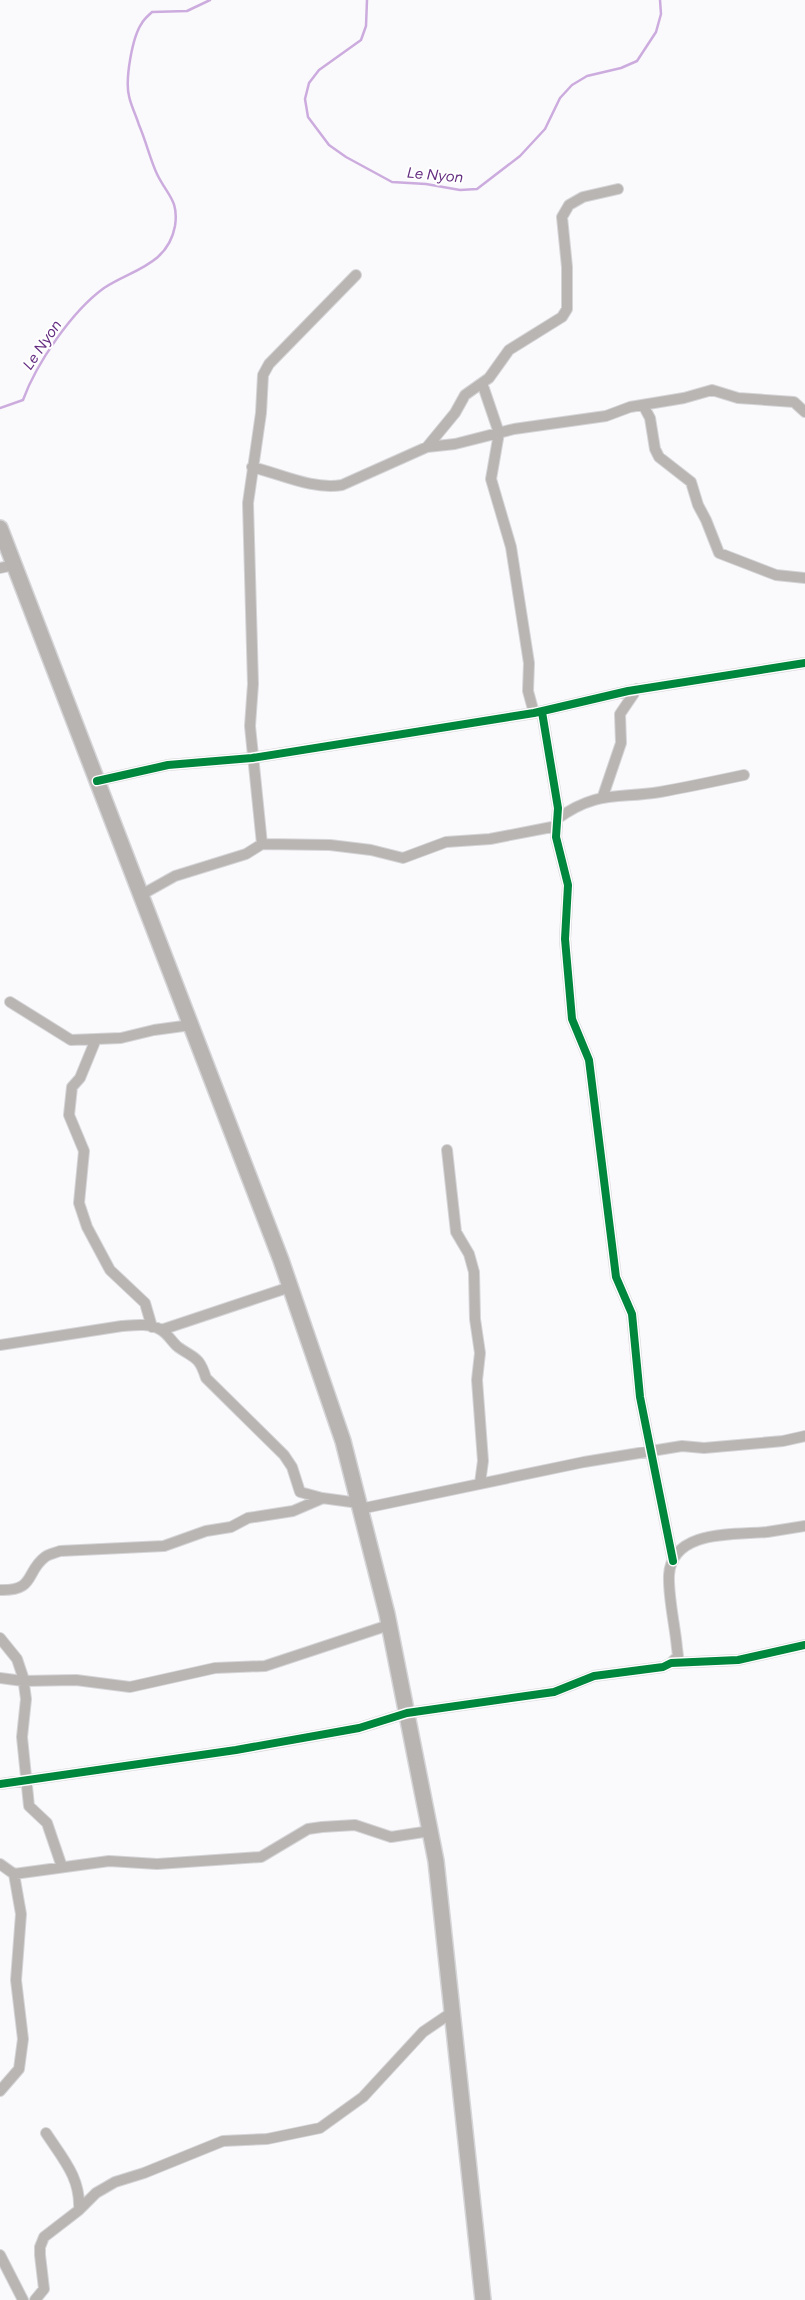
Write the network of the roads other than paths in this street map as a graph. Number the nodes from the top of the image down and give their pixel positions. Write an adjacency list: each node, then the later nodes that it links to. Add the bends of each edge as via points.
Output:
1 (618, 188): 3 (street, via 583,197 569,205 562,217 567,309 562,317 509,350)
2 (356, 275): 8 (street, via 269,364 263,375 261,413)
3 (482, 383): 6 (street); 7 (street, via 465,396)
4 (643, 405): 5 (street, via 712,390 738,398 794,402); 6 (street, via 606,416); 11 (street, via 650,418 659,457 691,482 719,553 776,575)
5 (805, 412)
6 (499, 433): 7 (street, via 456,444); 14 (street, via 491,479 511,547 529,663 528,691)
7 (427, 446): 8 (street, via 351,482 329,487)
8 (252, 467): 15 (street, via 248,503)
9 (0, 528): 10 (main road)
10 (7, 566): 17 (main road)
11 (805, 578)
12 (805, 663): 13 (street)
13 (636, 689): 14 (street); 18 (street, via 620,714 621,743)
14 (538, 712): 15 (street); 19 (street, via 558,808)
15 (252, 758): 17 (street, via 168,765); 20 (street)
16 (744, 775): 18 (street, via 658,792)
17 (98, 781): 21 (main road)
18 (603, 796): 19 (street, via 573,808)
19 (557, 822): 20 (street, via 490,839 446,842 403,858 330,845); 30 (street, via 556,837 568,885 565,939 572,1019 589,1060 616,1277 632,1314 640,1397)
20 (262, 844): 21 (street, via 246,854 175,876)
21 (142, 895): 23 (main road)
22 (10, 1002): 24 (street, via 70,1040)
23 (191, 1025): 24 (street, via 121,1038); 26 (main road)
24 (96, 1039): 27 (street, via 80,1078 72,1087 69,1115 84,1150 79,1203 87,1227 110,1270 144,1302)
25 (447, 1150): 31 (street, via 456,1232 469,1254 474,1272 480,1353 477,1380 483,1462)
26 (290, 1287): 27 (street); 33 (main road, via 342,1441)
27 (157, 1328): 28 (street, via 140,1324); 32 (street, via 178,1347 192,1354 202,1365 206,1378 284,1455 292,1467 300,1492)
28 (0, 1345)
29 (805, 1436): 30 (street, via 783,1441 704,1448 682,1446)
30 (650, 1451): 31 (street); 35 (street)
31 (480, 1483): 33 (street, via 457,1490)
32 (322, 1498): 33 (street); 36 (street, via 293,1510 248,1518 231,1527 206,1531 164,1546 60,1551 46,1556 20,1588)
33 (360, 1506): 37 (main road)
34 (805, 1526): 35 (street, via 712,1536 680,1550)
35 (672, 1561): 40 (street, via 669,1575 678,1656)
36 (0, 1590)
37 (389, 1625): 42 (street, via 265,1666 216,1668 130,1688 76,1680); 43 (main road)
38 (0, 1638): 42 (street, via 17,1659)
39 (805, 1645): 40 (street, via 738,1660)
40 (671, 1663): 43 (street, via 594,1676 536,1696)
41 (0, 1678): 42 (street)
42 (24, 1681): 44 (street, via 26,1699 22,1737)
43 (407, 1713): 44 (street, via 359,1728); 46 (main road)
44 (27, 1781): 45 (street); 48 (street, via 29,1806 47,1823)
45 (0, 1784)
46 (430, 1831): 48 (street, via 390,1837 354,1825 322,1827 308,1829 261,1857 157,1864 109,1861); 50 (main road, via 436,1861)
47 (0, 1864): 49 (street)
48 (62, 1867): 49 (street)
49 (14, 1874): 51 (street, via 21,1914 16,1980 23,2039 19,2069)
50 (451, 2013): 53 (street, via 423,2032 363,2097 320,2128 267,2139 223,2141 115,2182 96,2193); 57 (main road)
51 (0, 2091)
52 (46, 2133): 53 (street, via 75,2179 80,2194)
53 (79, 2210): 56 (street, via 44,2237 40,2247 44,2289)
54 (0, 2255): 55 (street)
55 (23, 2300)
56 (36, 2300)
57 (483, 2300)

